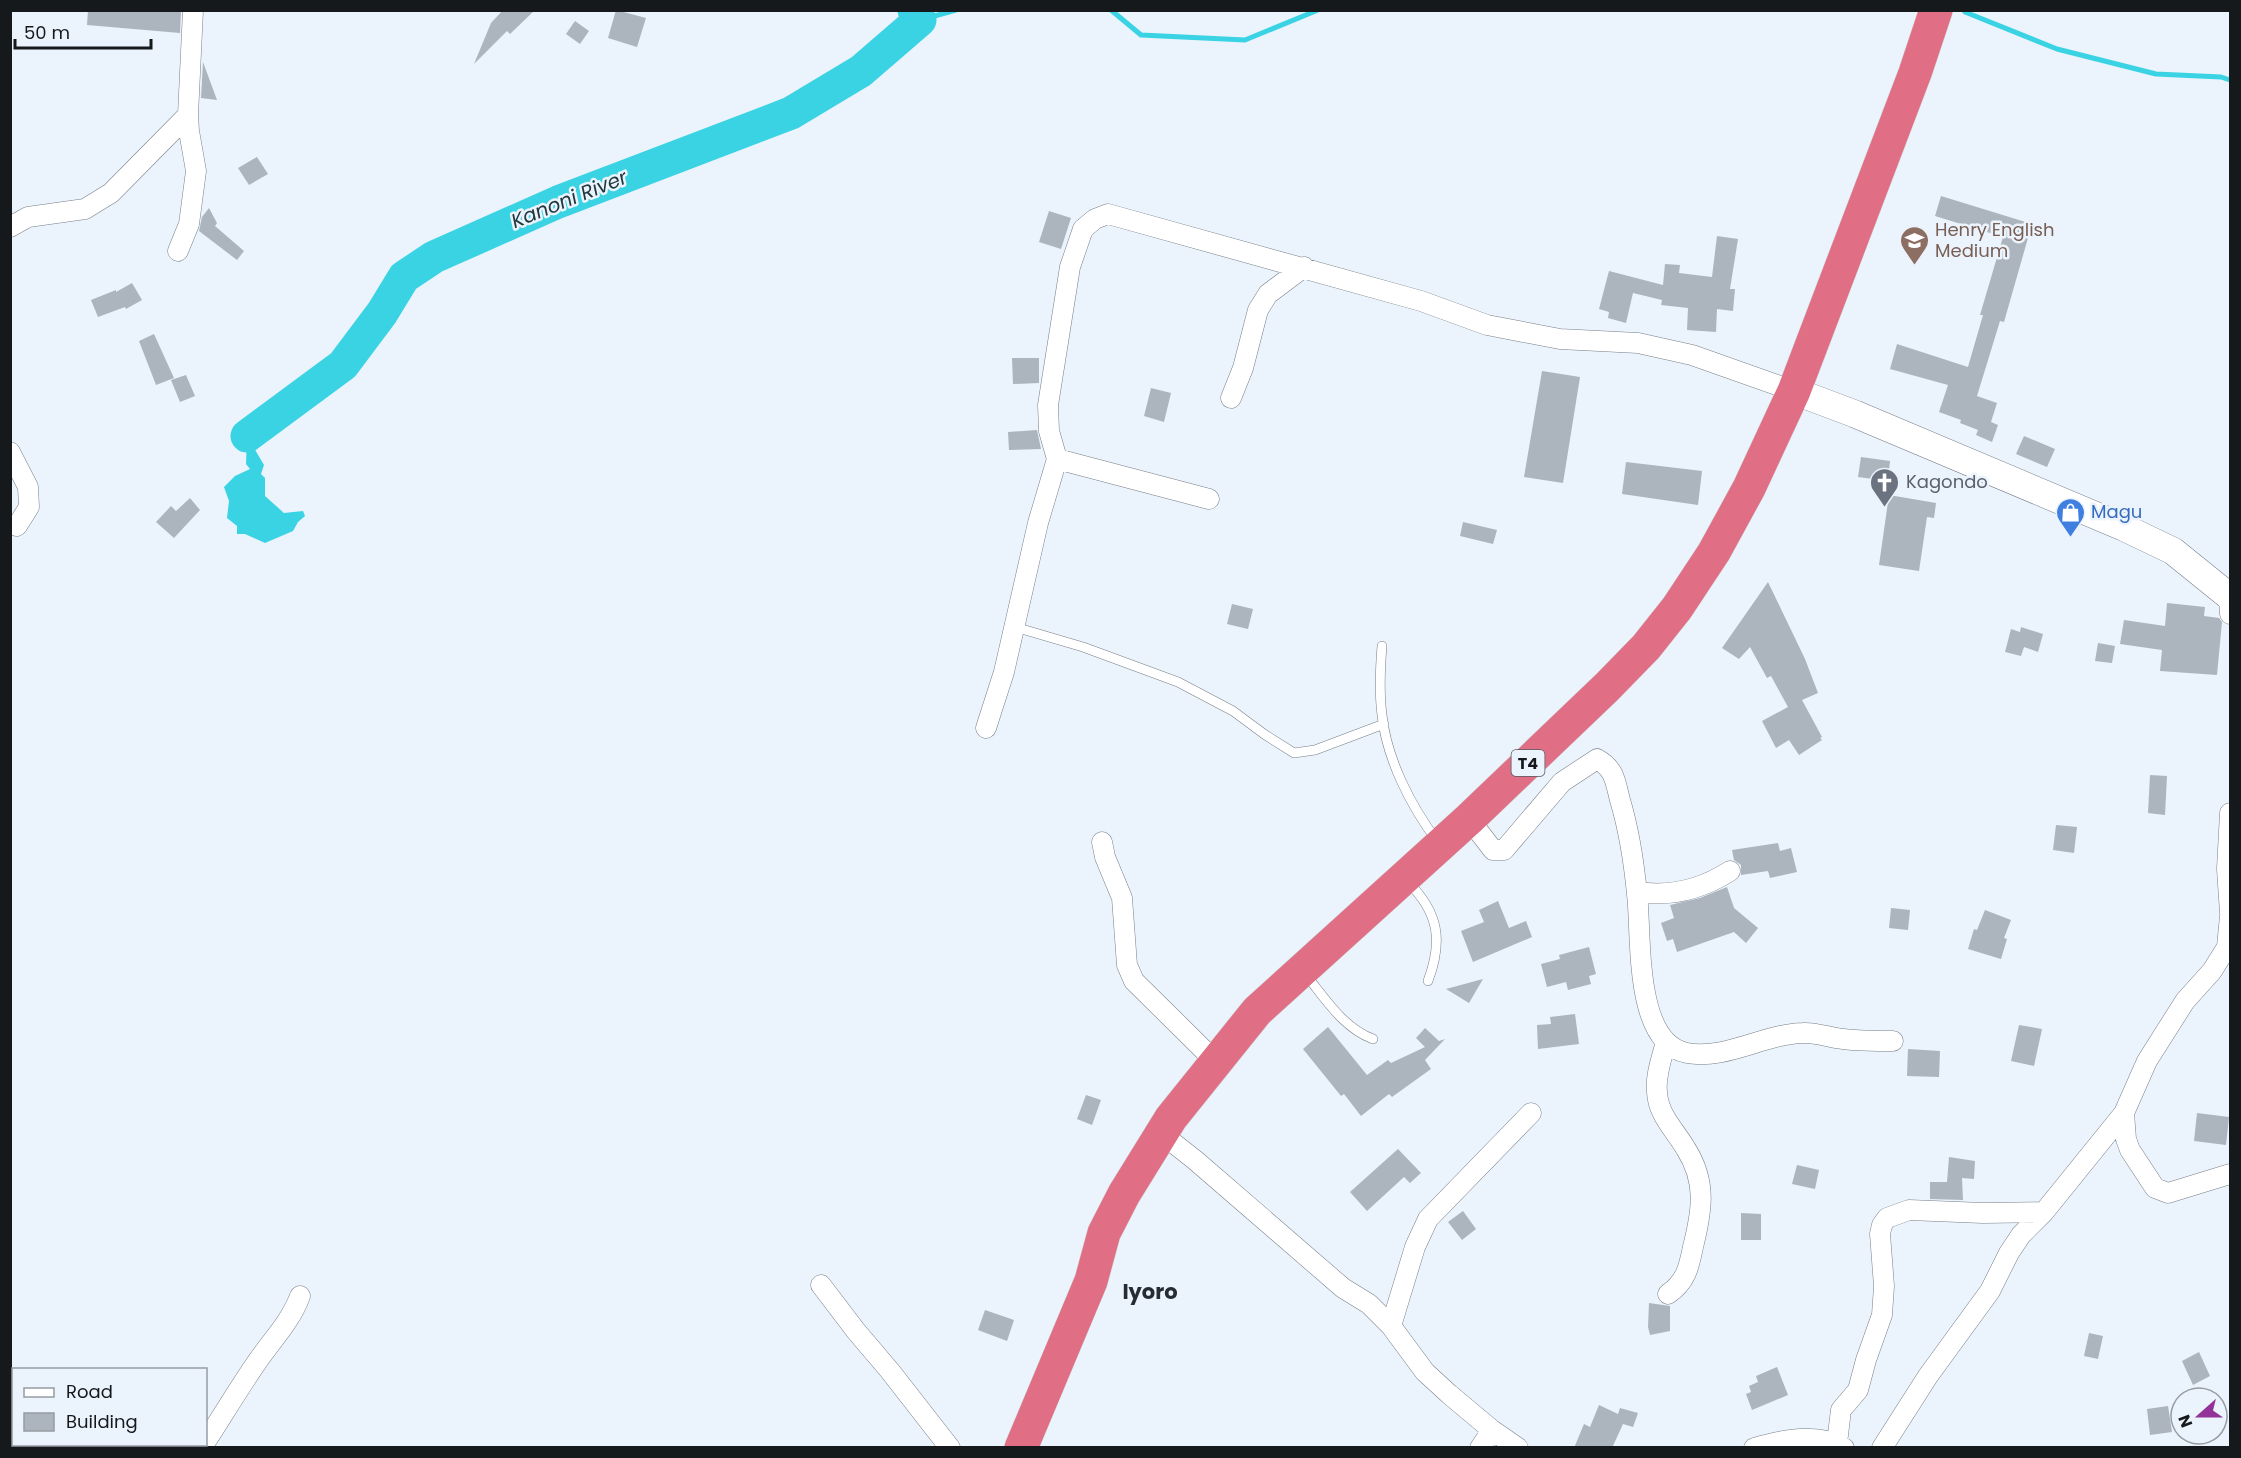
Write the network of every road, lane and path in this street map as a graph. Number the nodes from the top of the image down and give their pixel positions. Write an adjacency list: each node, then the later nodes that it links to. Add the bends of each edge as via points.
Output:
1 (193, 10): 3 (street)
2 (1936, 10): 8 (highway, T4)
3 (188, 115): 4 (street, via 111,193 85,209); 6 (street, via 196,171 189,224)
4 (19, 214): 5 (street)
5 (10, 227)
6 (178, 250)
7 (1304, 267): 8 (street, via 1487,325 1560,339 1638,343 1692,356); 9 (street, via 1268,294 1258,310); 11 (street, via 1108,214 1095,219 1083,229 1070,267 1060,318 1048,405 1049,431)
8 (1794, 391): 14 (street, via 2123,526 2173,552); 20 (highway, T4, via 1749,488 1677,608 1607,687)
9 (1231, 398)
10 (10, 452): 13 (street, via 28,487 29,507)
11 (1058, 459): 12 (street); 15 (street, via 1038,523)
12 (1209, 499)
13 (17, 526)
14 (2230, 602)
15 (1015, 627): 17 (lane, via 1178,682 1233,711 1294,753 1315,750); 18 (street)
16 (1382, 646): 17 (lane)
17 (1384, 724): 22 (lane, via 1390,752 1407,790 1423,822)
18 (986, 728)
19 (2230, 813): 26 (street)
20 (1469, 819): 22 (highway, T4); 25 (street, via 1493,850 1504,850 1562,782 1597,759 1613,773 1626,819)
21 (1102, 843): 32 (street, via 1122,898 1126,957 1134,981)
22 (1441, 845): 24 (highway, T4)
23 (1730, 871): 25 (street, via 1677,893)
24 (1404, 878): 27 (highway, T4); 28 (lane, via 1426,903 1438,936)
25 (1637, 892): 31 (street, via 1642,979 1650,1015)
26 (2230, 914): 34 (street, via 2227,947 2212,971 2185,1000 2146,1061)
27 (1302, 971): 29 (lane, via 1343,1020); 32 (highway, T4, via 1257,1011)
28 (1428, 981)
29 (1372, 1039)
30 (1893, 1041): 31 (street, via 1843,1040 1804,1033 1712,1053 1685,1053)
31 (1666, 1042): 39 (street, via 1656,1091 1668,1124 1695,1166 1701,1191 1700,1219 1689,1267 1679,1287)
32 (1216, 1062): 35 (highway, T4)
33 (1532, 1113): 41 (street, via 1428,1219 1415,1247)
34 (2124, 1113): 36 (street, via 2130,1150 2155,1188 2168,1193); 37 (street)
35 (1162, 1134): 41 (street, via 1343,1288 1370,1304); 46 (highway, T4, via 1104,1233 1090,1281)
36 (2230, 1174)
37 (2044, 1212): 44 (street, via 1909,1210 1887,1218 1880,1234 1882,1315 1858,1390 1841,1410); 50 (street, via 2021,1235 1990,1291)
38 (821, 1285): 45 (street)
39 (1668, 1293)
40 (300, 1296): 43 (street, via 291,1316)
41 (1391, 1326): 42 (street, via 1425,1372)
42 (1492, 1430): 47 (street); 48 (street)
43 (207, 1438)
44 (1840, 1445): 49 (street, via 1811,1439 1779,1441)
45 (950, 1448)
46 (1021, 1448)
47 (1480, 1448)
48 (1518, 1448)
49 (1754, 1448)
50 (1882, 1448)

